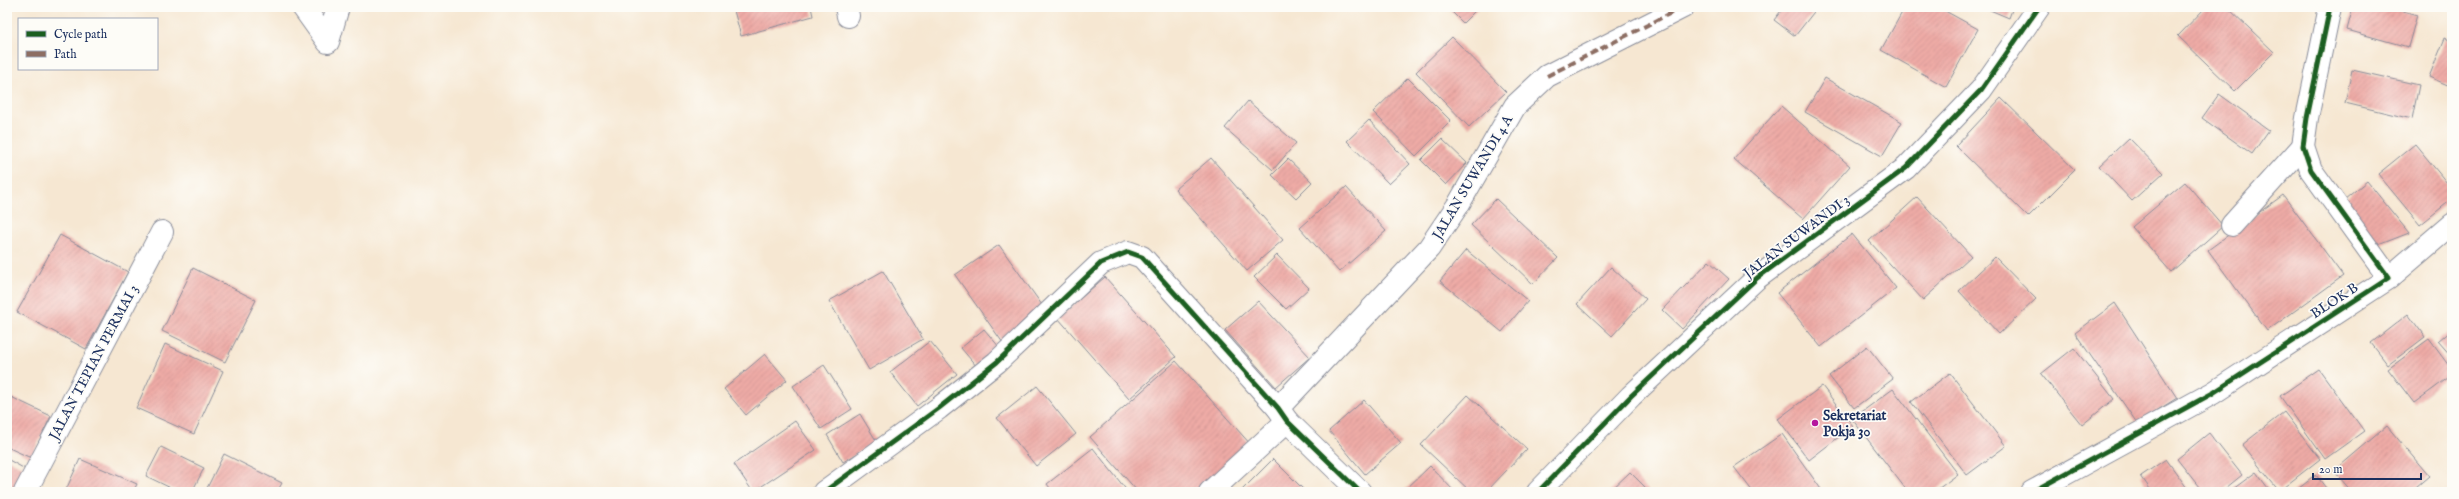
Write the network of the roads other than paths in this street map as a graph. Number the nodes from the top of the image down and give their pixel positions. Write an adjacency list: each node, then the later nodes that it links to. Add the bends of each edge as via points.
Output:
1 (303, 7): 2 (street, via 328,42)
2 (338, 7)
3 (1683, 7): 11 (street, JALAN SUWANDI 4 A, via 1547,76 1515,106 1458,205 1429,248)
4 (2039, 7): 16 (street, JALAN SUWANDI 3, via 1981,90 1906,168 1757,278 1631,396)
5 (2330, 7): 6 (street)
6 (2303, 146): 8 (street); 10 (street, via 2311,170)
7 (2452, 224): 10 (street, BLOK B)
8 (2232, 225)
9 (162, 232): 12 (street, JALAN TEPIAN PERMAI 3)
10 (2389, 278): 17 (street, BLOK B, via 2213,393)
11 (1282, 414): 13 (street, via 1142,257 1128,252 1101,262 997,362); 14 (street, JALAN SUWANDI 4 A); 15 (street)
12 (25, 492)
13 (824, 492)
14 (1210, 492)
15 (1360, 492)
16 (1538, 492)
17 (2032, 492)

